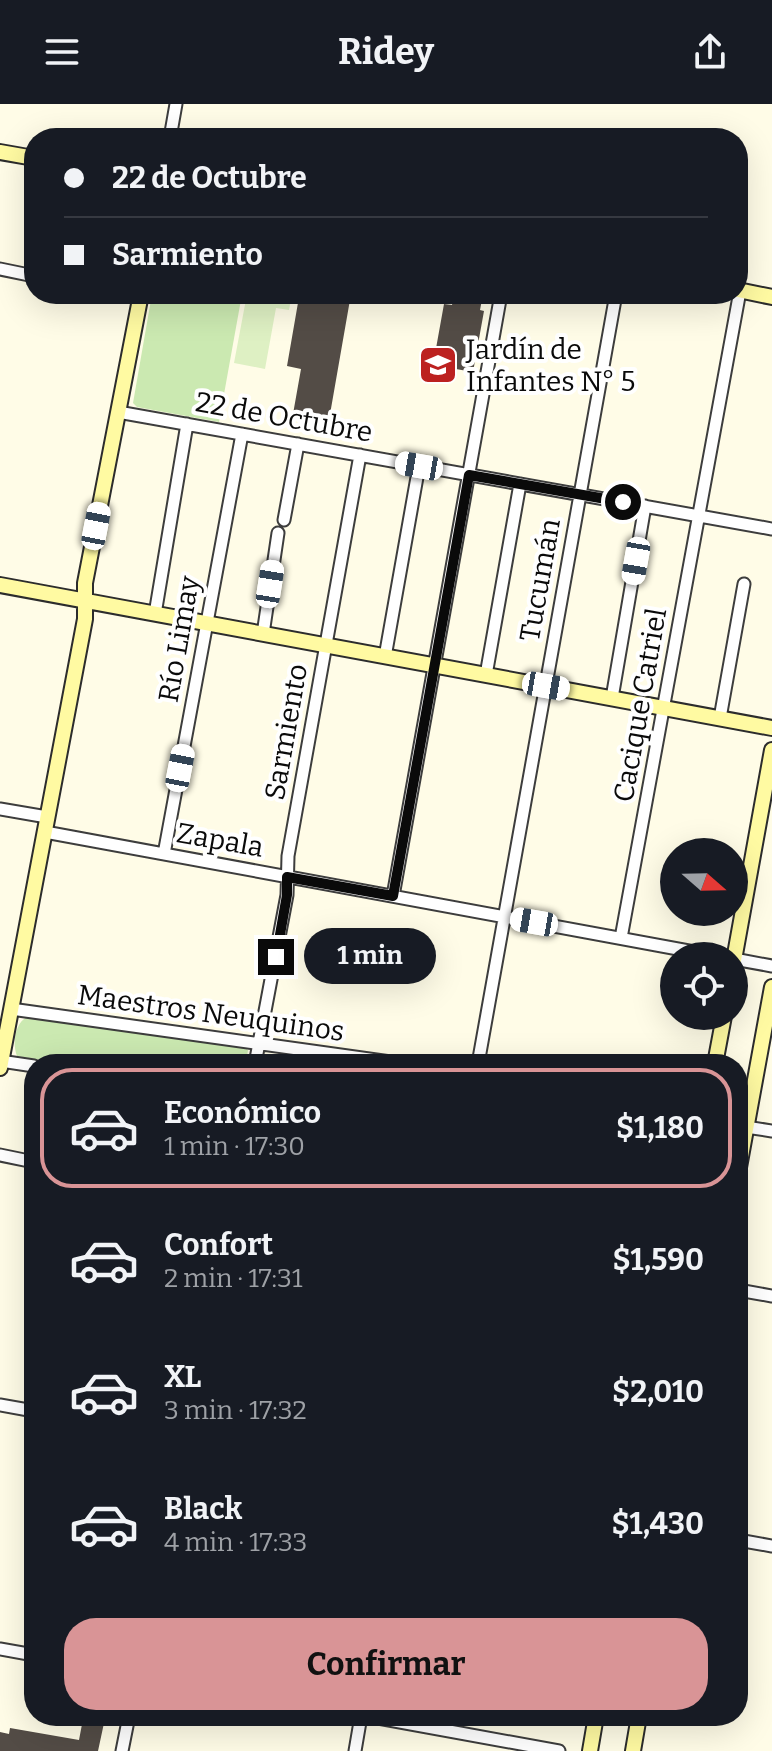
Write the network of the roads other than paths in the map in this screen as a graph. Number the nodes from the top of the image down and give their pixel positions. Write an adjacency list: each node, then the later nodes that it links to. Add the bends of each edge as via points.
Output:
1 (176, 104): 2 (street)
2 (172, 128)
3 (0, 152): 4 (street)
4 (24, 156)
5 (0, 269): 6 (street)
6 (24, 274)
7 (748, 292): 8 (street)
8 (772, 297)
9 (136, 304): 13 (street)
10 (499, 304): 19 (street)
11 (614, 304): 21 (street, Tucumán)
12 (737, 304): 23 (street, Cacique Catriel)
13 (118, 412): 14 (street, 22 de Octubre); 29 (street)
14 (187, 424): 15 (street, 22 de Octubre); 30 (street)
15 (242, 434): 16 (street, 22 de Octubre); 31 (street, Río Limay)
16 (298, 444): 17 (street, 22 de Octubre); 24 (street)
17 (360, 455): 18 (street, 22 de Octubre); 33 (street, Sarmiento)
18 (419, 466): 19 (street, 22 de Octubre); 34 (street)
19 (469, 475): 20 (street, 22 de Octubre); 35 (street)
20 (520, 484): 21 (street, 22 de Octubre); 36 (street)
21 (580, 495): 22 (street, 22 de Octubre); 37 (street, Tucumán)
22 (645, 506): 23 (street, 22 de Octubre); 38 (street)
23 (699, 516): 25 (street, 22 de Octubre); 39 (street, Cacique Catriel)
24 (284, 520)
25 (772, 529)
26 (278, 533): 32 (street)
27 (744, 584): 40 (street)
28 (0, 585): 29 (street)
29 (85, 602): 30 (street); 44 (street)
30 (155, 614): 31 (street)
31 (207, 624): 32 (street); 45 (street, Río Limay)
32 (263, 634): 33 (street)
33 (326, 646): 34 (street); 46 (street, Sarmiento)
34 (385, 657): 35 (street)
35 (435, 666): 36 (street); 47 (street)
36 (486, 675): 37 (street)
37 (546, 686): 38 (street); 48 (street, Tucumán)
38 (612, 698): 39 (street)
39 (663, 708): 40 (street); 49 (street, Cacique Catriel)
40 (720, 718): 41 (street)
41 (772, 728)
42 (772, 750): 50 (street)
43 (0, 809): 44 (street, Zapala)
44 (46, 824): 45 (street, Zapala); 55 (street)
45 (164, 854): 46 (street, Zapala)
46 (287, 877): 47 (street, Zapala); 57 (street, Sarmiento)
47 (393, 896): 48 (street, Zapala)
48 (504, 917): 49 (street, Zapala); 60 (street, Tucumán)
49 (621, 938): 51 (street, Zapala)
50 (737, 942)
51 (660, 945)
52 (748, 962): 53 (street)
53 (772, 966)
54 (772, 987): 64 (street)
55 (11, 1009): 57 (street, Maestros Neuquinos); 62 (street)
56 (721, 1030): 61 (street)
57 (259, 1044): 58 (street, Sarmiento); 59 (street, Maestros Neuquinos)
58 (257, 1054)
59 (332, 1054)
60 (480, 1054)
61 (717, 1054)
62 (0, 1063): 63 (street)
63 (24, 1065)
64 (748, 1116)
65 (748, 1127): 66 (street)
66 (772, 1131)
67 (0, 1155): 68 (street)
68 (24, 1160)
69 (748, 1292): 70 (street)
70 (772, 1296)
71 (0, 1405): 72 (street)
72 (24, 1409)
73 (748, 1542): 74 (street)
74 (772, 1546)
75 (0, 1649): 76 (street)
76 (24, 1653)
77 (127, 1726): 82 (street)
78 (361, 1726): 83 (street)
79 (420, 1726): 84 (street)
80 (594, 1726): 85 (street)
81 (637, 1726): 86 (street)
82 (122, 1751)
83 (355, 1751)
84 (559, 1751)
85 (590, 1751)
86 (633, 1751)

